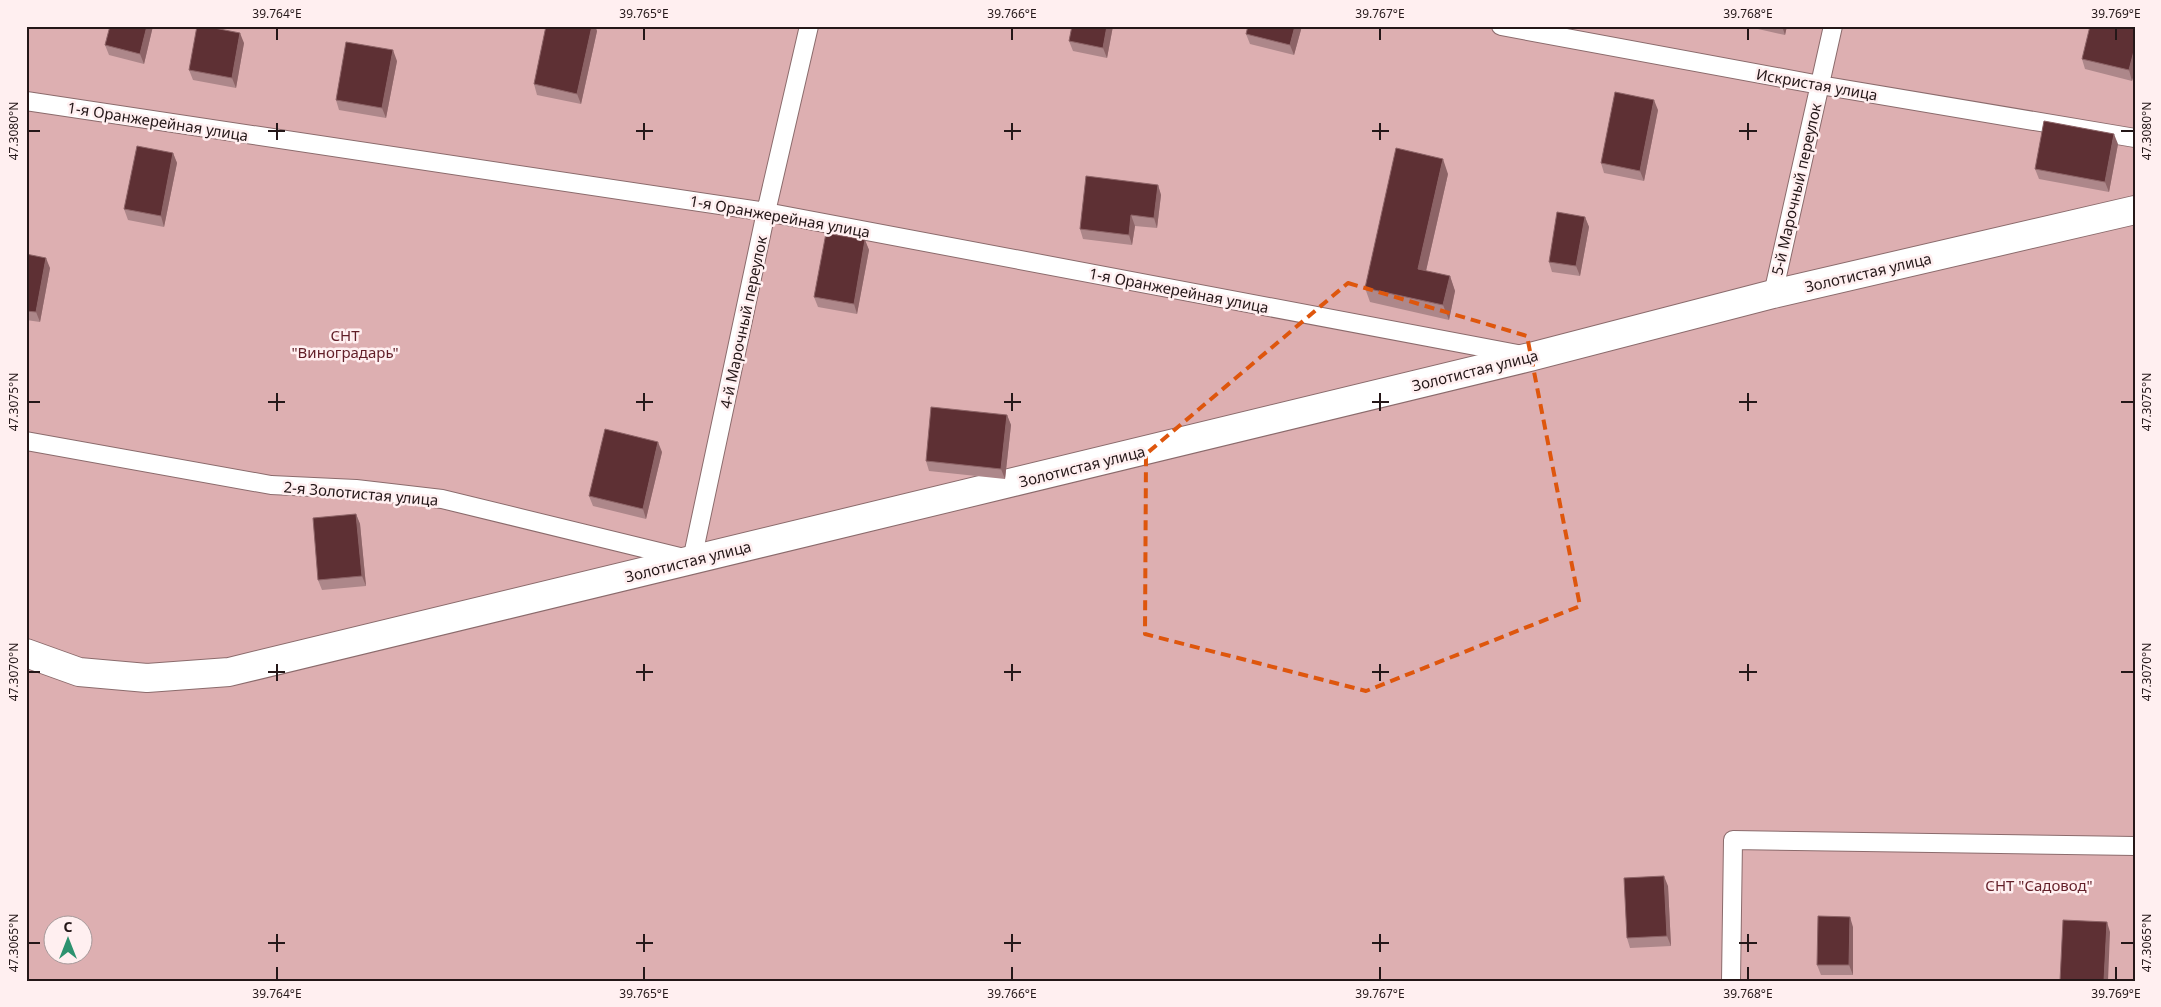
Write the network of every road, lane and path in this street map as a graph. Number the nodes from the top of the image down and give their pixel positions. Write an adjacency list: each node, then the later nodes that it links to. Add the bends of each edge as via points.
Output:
1 (809, 26): 8 (lane, 4-й Марочный переулок)
2 (1501, 26): 4 (lane, Искристая улица)
3 (1834, 26): 4 (lane, 5-й Марочный переулок)
4 (1820, 86): 6 (lane, Искристая улица); 9 (lane, 5-й Марочный переулок)
5 (26, 101): 8 (lane, 1-я Оранжерейная улица)
6 (2135, 138)
7 (2135, 210): 9 (street, Золотистая улица)
8 (766, 212): 10 (lane, 1-я Оранжерейная улица); 12 (lane, 4-й Марочный переулок)
9 (1773, 294): 10 (street, Золотистая улица)
10 (1530, 356): 12 (street, Золотистая улица)
11 (26, 441): 12 (lane, 2-я Золотистая улица, via 271,485 356,489 442,499)
12 (692, 560): 13 (street, Золотистая улица, via 229,672 147,678 79,672)
13 (26, 653)
14 (2135, 846): 15 (lane, via 1733,840)
15 (1730, 981)

